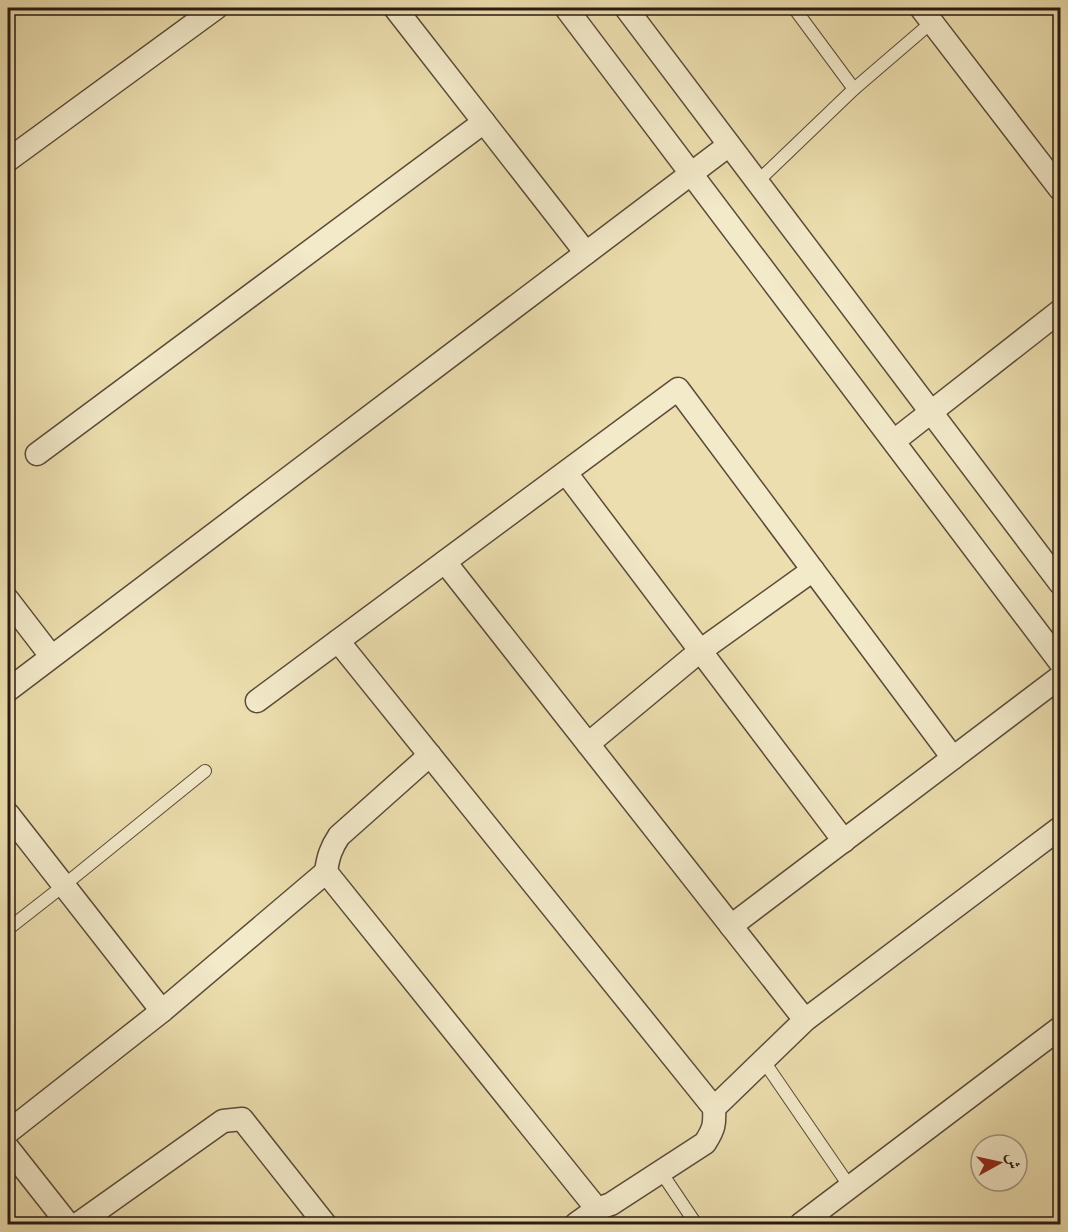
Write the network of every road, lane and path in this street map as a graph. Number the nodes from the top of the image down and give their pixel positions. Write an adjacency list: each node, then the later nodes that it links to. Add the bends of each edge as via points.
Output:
1 (216, 8): 10 (street)
2 (395, 8): 8 (street)
3 (566, 8): 11 (street)
4 (626, 8): 9 (street)
5 (794, 8): 7 (lane)
6 (926, 15): 7 (lane); 13 (street)
7 (854, 89): 12 (lane)
8 (484, 122): 14 (street); 18 (street)
9 (729, 145): 11 (street); 12 (street)
10 (8, 160)
11 (692, 173): 14 (street); 17 (street)
12 (757, 182): 16 (street)
13 (1060, 189)
14 (585, 253): 26 (street)
15 (1060, 311): 16 (street)
16 (931, 412): 17 (street); 22 (street)
17 (894, 441): 27 (street)
18 (37, 454)
19 (566, 473): 20 (street); 21 (street, via 678,389); 25 (street)
20 (445, 562): 24 (street); 31 (street)
21 (813, 570): 25 (street); 33 (street)
22 (1060, 583)
23 (8, 600): 26 (street)
24 (338, 641): 30 (street); 32 (street)
25 (700, 651): 31 (street); 37 (street)
26 (51, 657): 29 (street)
27 (1060, 662)
28 (1060, 677): 33 (street)
29 (8, 690)
30 (257, 701)
31 (588, 744): 40 (street)
32 (430, 755): 38 (street, via 339,836 327,859); 46 (street)
33 (953, 758): 37 (street)
34 (205, 771): 39 (lane)
35 (8, 814): 39 (street)
36 (1060, 828): 43 (street)
37 (844, 841): 40 (street)
38 (326, 872): 42 (street); 51 (street)
39 (63, 886): 41 (lane); 42 (street)
40 (731, 926): 43 (street)
41 (8, 929)
42 (162, 1011): 47 (street)
43 (805, 1020): 45 (street)
44 (1060, 1028): 50 (street)
45 (764, 1060): 46 (street); 50 (lane)
46 (714, 1108): 49 (street, via 714,1131 705,1143)
47 (8, 1132)
48 (8, 1148): 52 (street)
49 (661, 1172): 51 (street); 56 (lane)
50 (850, 1187): 57 (street)
51 (597, 1209): 55 (street)
52 (68, 1224)
53 (78, 1224): 54 (street, via 223,1121 242,1119)
54 (325, 1224)
55 (576, 1224)
56 (696, 1224)
57 (801, 1224)

